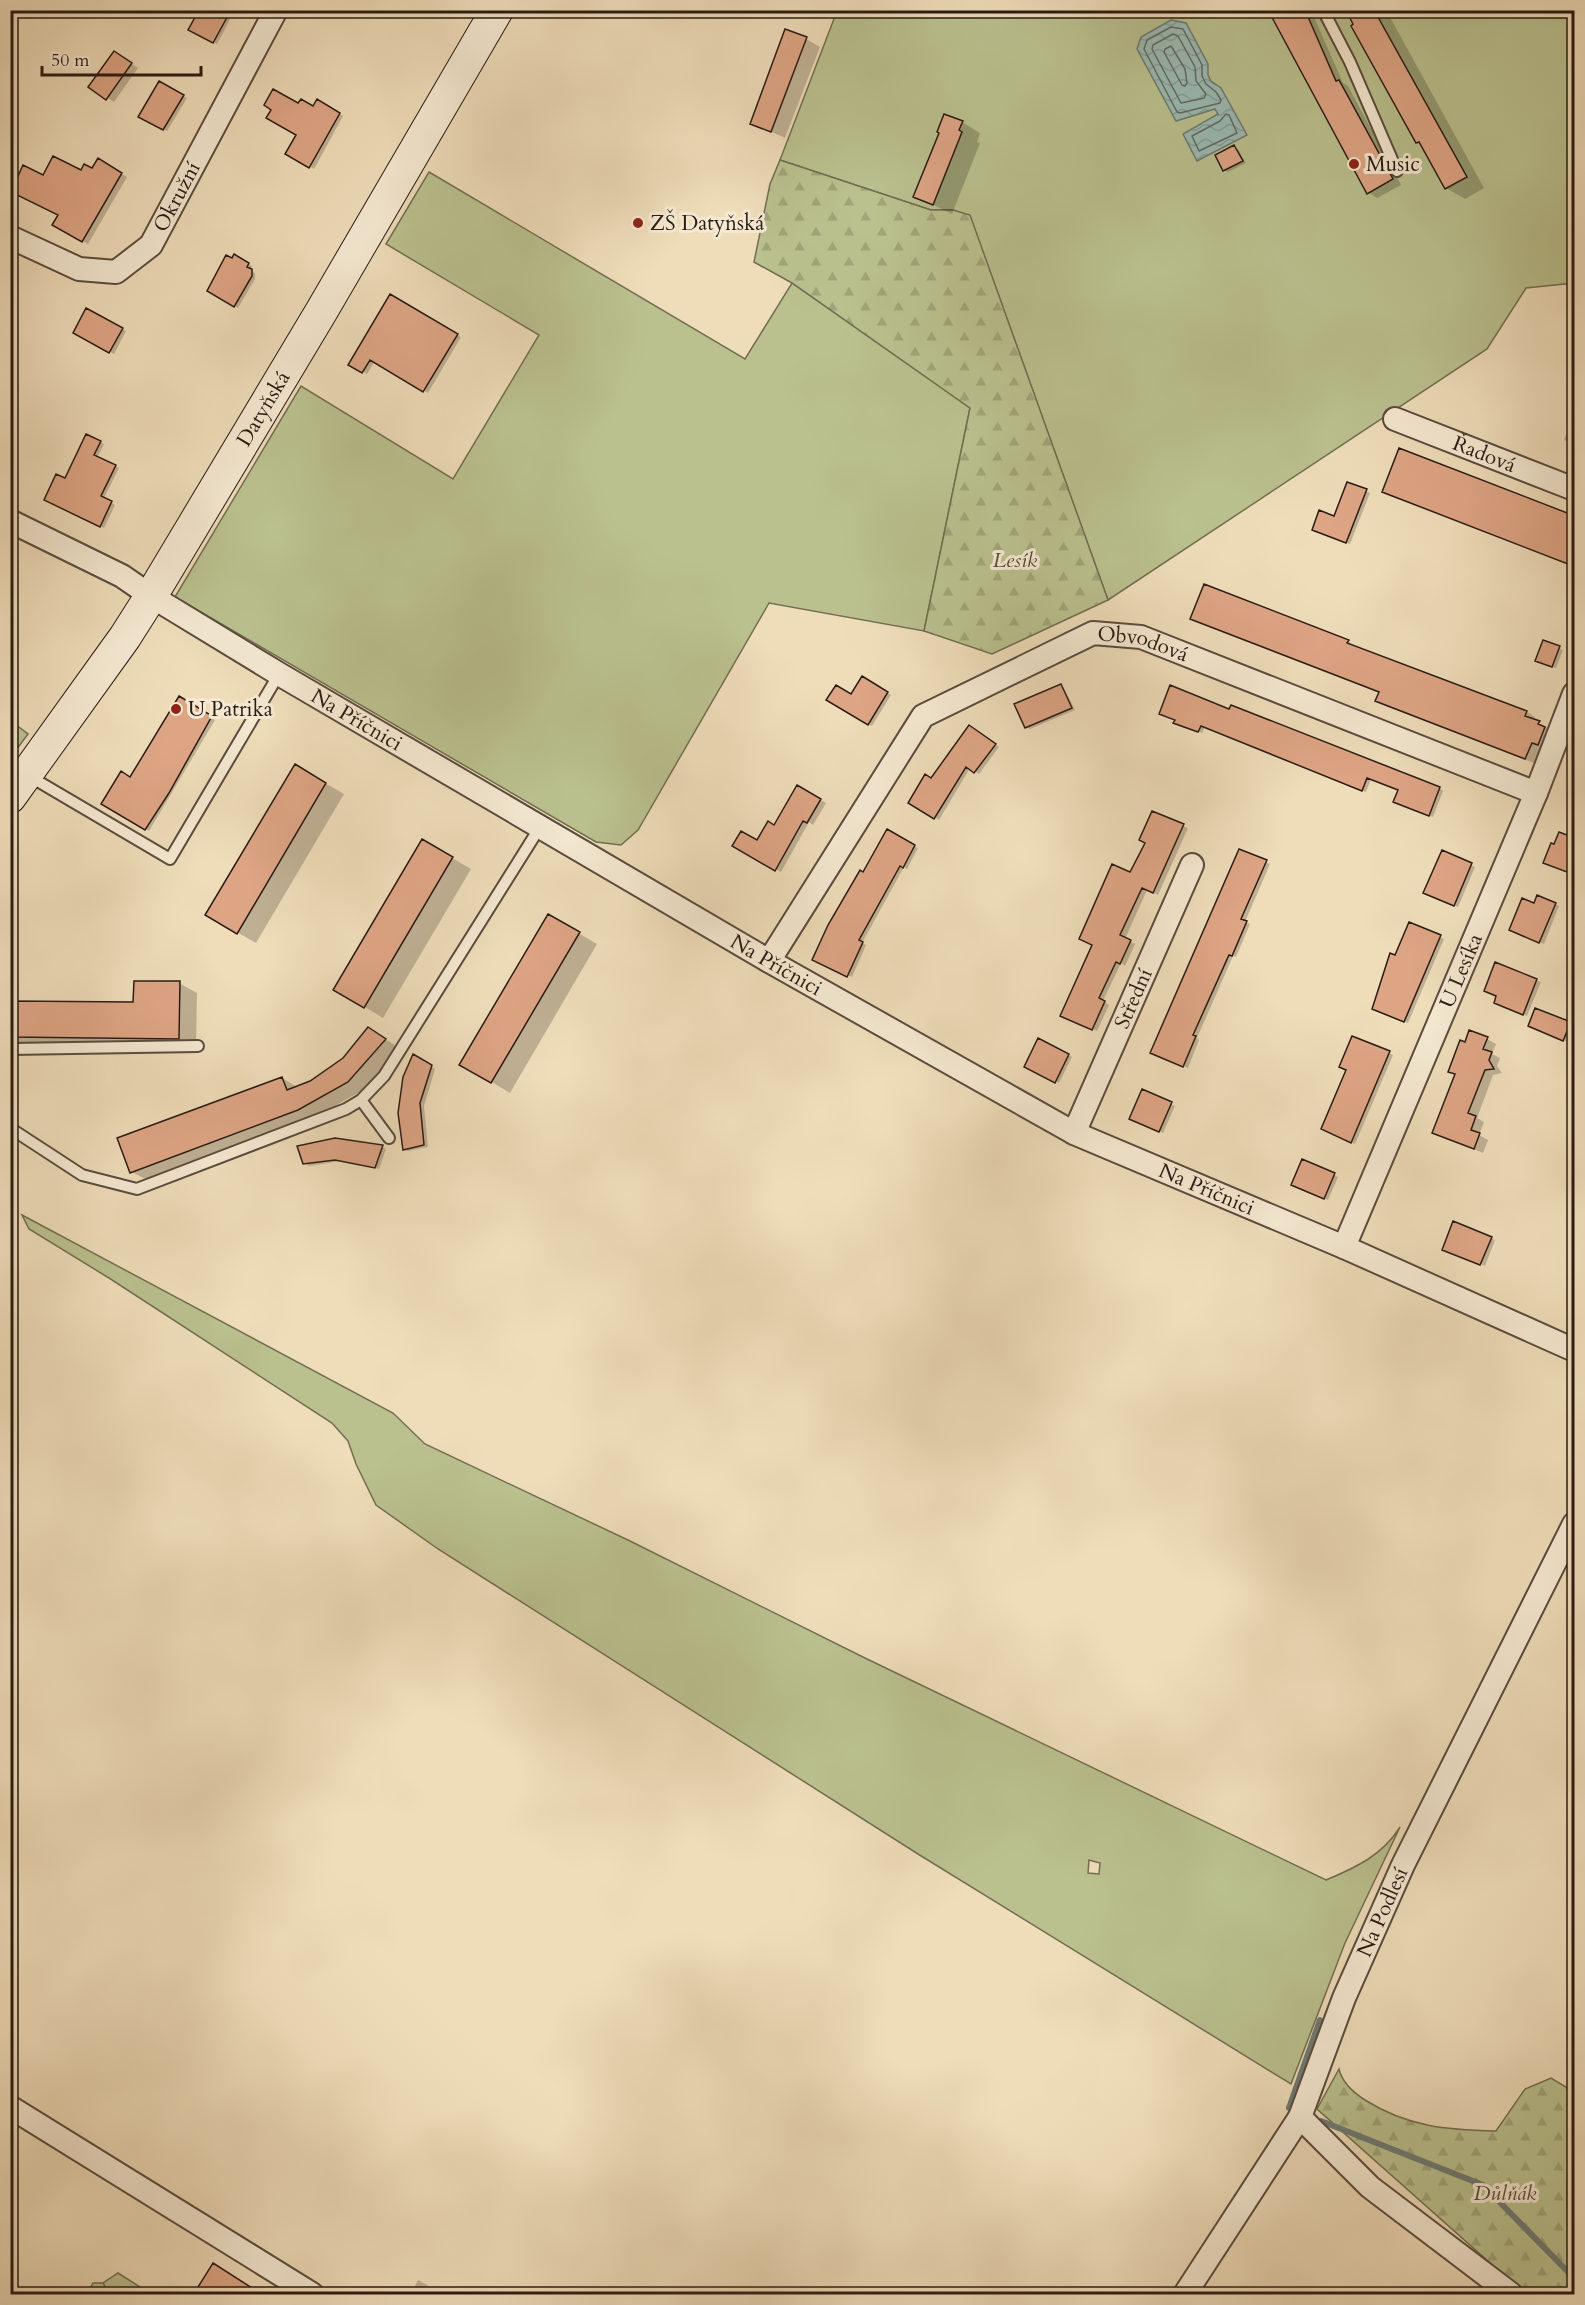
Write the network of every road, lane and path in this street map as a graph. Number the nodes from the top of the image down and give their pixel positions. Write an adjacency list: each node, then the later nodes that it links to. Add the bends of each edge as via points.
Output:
1 (276, 10): 5 (street, Okružní, via 151,245 116,272 80,269)
2 (497, 10): 9 (main road, Datyňská)
3 (1323, 10): 4 (lane)
4 (1397, 171)
5 (10, 237)
6 (1395, 419): 7 (street, Řadová)
7 (1575, 489)
8 (10, 521): 9 (street, Na Příčnici, via 122,576)
9 (151, 596): 10 (street, Na Příčnici); 12 (main road, Datyňská)
10 (279, 675): 12 (lane, via 170,859); 14 (street, Na Příčnici)
11 (1575, 694): 13 (street, U Lesíka)
12 (19, 786)
13 (1536, 793): 16 (street, Obvodová, via 1141,637 1093,633 923,716); 23 (street, U Lesíka)
14 (540, 827): 16 (street, Na Příčnici); 19 (lane, via 384,1076)
15 (1191, 865): 21 (street, Střední)
16 (769, 961): 21 (street, Na Příčnici)
17 (198, 1046): 18 (lane)
18 (10, 1049)
19 (361, 1100): 20 (lane, via 332,1116 137,1189 82,1175); 22 (lane)
20 (10, 1128)
21 (1074, 1133): 23 (street, Na Příčnici)
22 (389, 1138)
23 (1344, 1247): 24 (street, Na Příčnici)
24 (1575, 1350)
25 (1575, 1524): 27 (street, Na Podlesí, via 1403,1865 1344,1998)
26 (10, 2107): 28 (street)
27 (1300, 2117): 29 (street, Na Podlesí); 30 (street, via 1370,2187)
28 (312, 2295)
29 (1185, 2295)
30 (1511, 2295)

